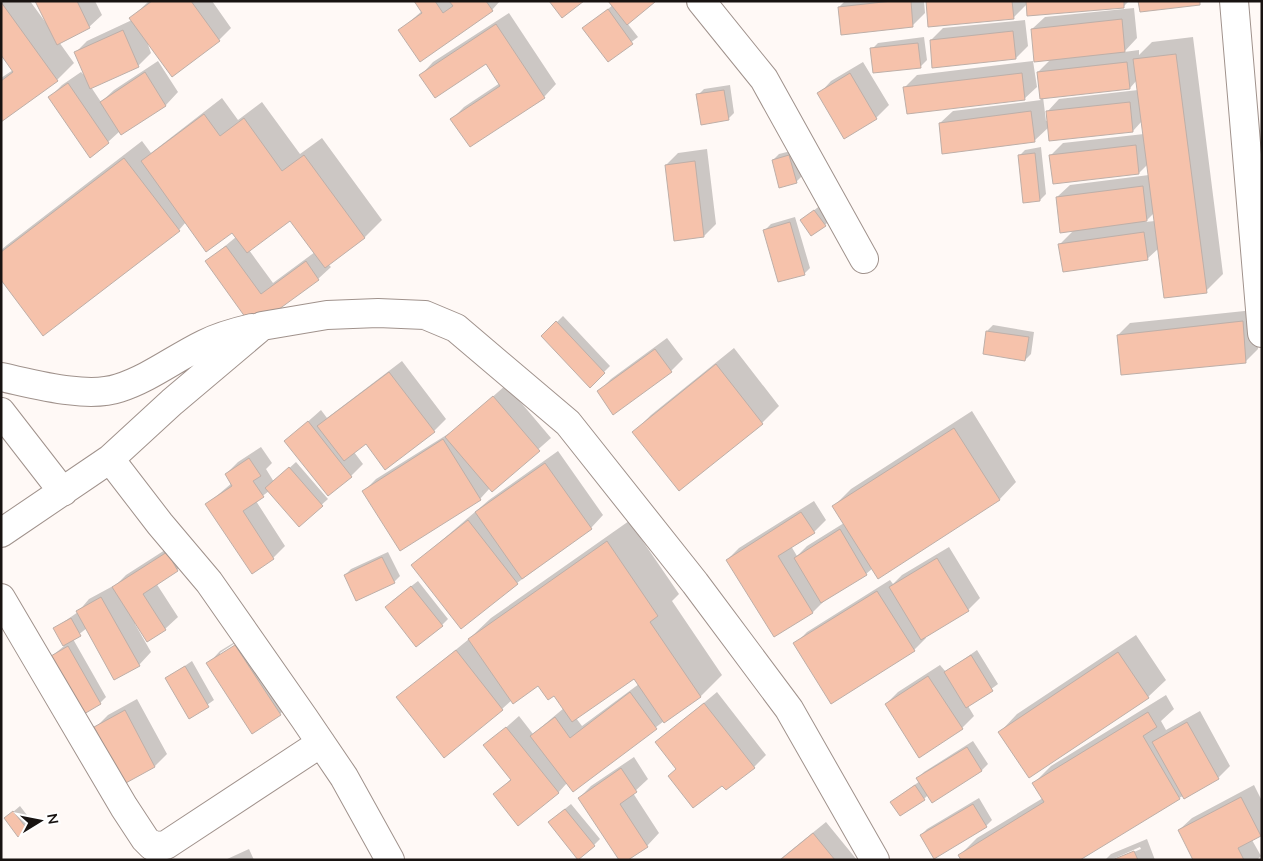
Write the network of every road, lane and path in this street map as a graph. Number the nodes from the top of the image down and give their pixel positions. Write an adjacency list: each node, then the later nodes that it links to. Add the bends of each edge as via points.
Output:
1 (701, 1): 3 (street, via 764,79)
2 (1234, 1): 5 (street)
3 (864, 259)
4 (262, 326): 6 (street, via 230,333 204,344 168,366 118,389 78,392); 8 (street); 14 (street, via 327,316 425,315 456,328 568,423 695,583 789,709)
5 (1262, 333)
6 (1, 377)
7 (1, 412): 9 (street)
8 (110, 459): 9 (street); 12 (street, via 209,582)
9 (63, 492): 10 (street)
10 (1, 533)
11 (1, 598): 12 (street, via 124,808 152,846 171,841)
12 (321, 743): 13 (street, via 344,777)
13 (390, 860)
14 (875, 860)

